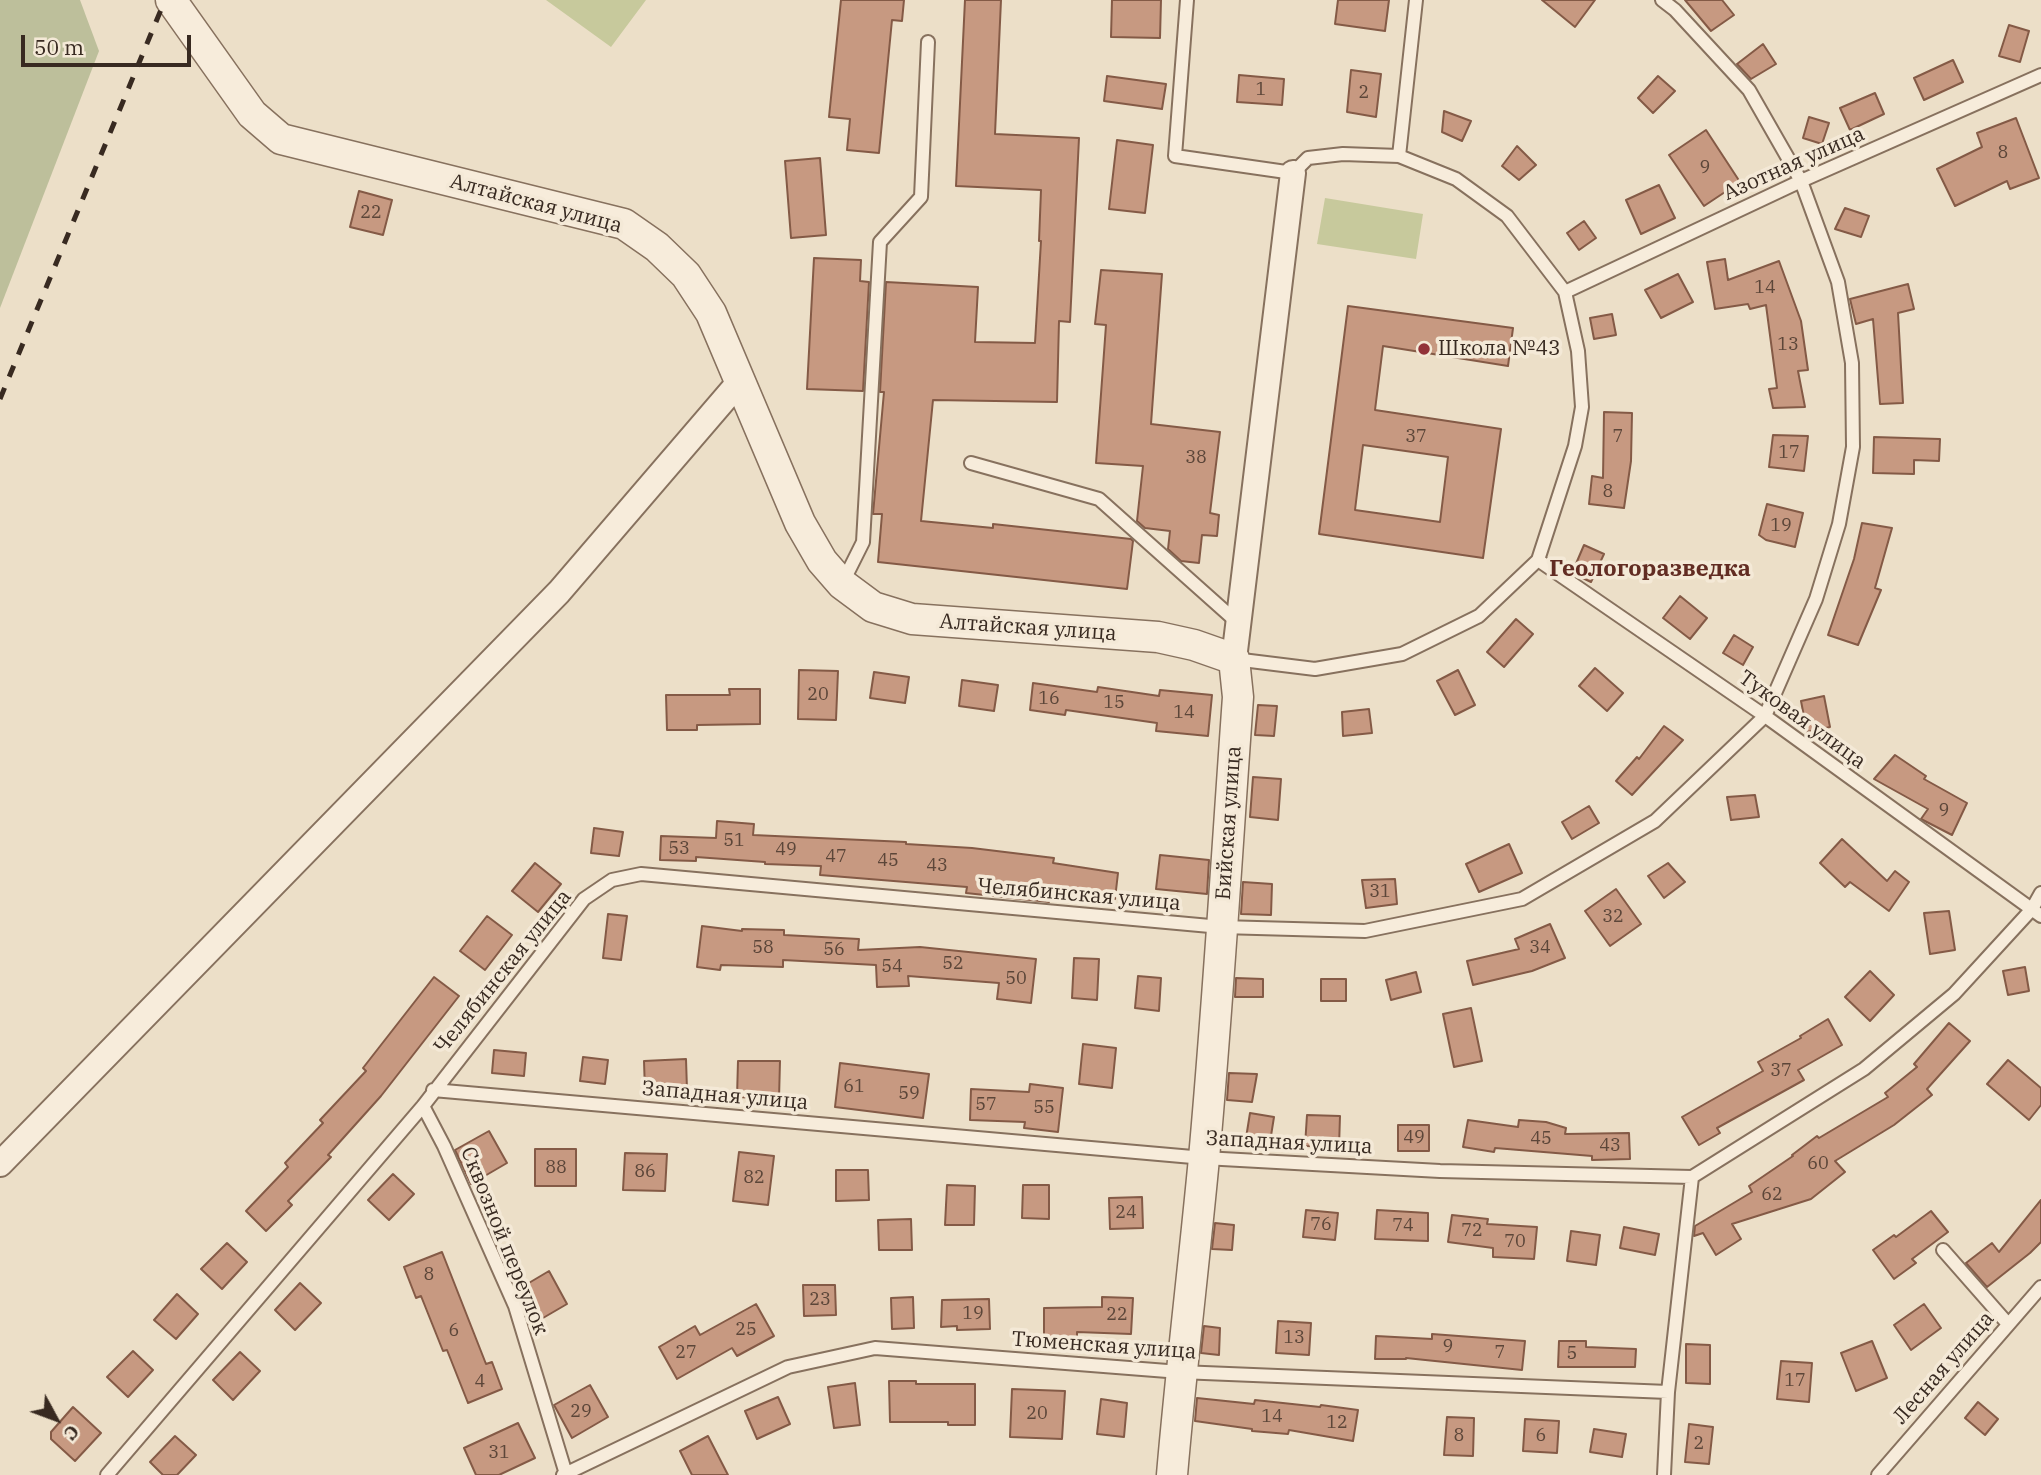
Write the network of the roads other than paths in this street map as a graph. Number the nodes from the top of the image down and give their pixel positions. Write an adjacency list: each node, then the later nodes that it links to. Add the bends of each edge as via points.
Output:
1 (171, 0): 11 (street, Алтайская улица, via 252,114 281,139 624,224 686,275 711,313)
2 (1186, 0): 8 (lane, via 1175,156)
3 (1416, 0): 7 (lane)
4 (1661, 0): 9 (lane, Челябинская улица, via 1749,90)
5 (928, 42): 14 (lane, via 921,197 880,242 863,542)
6 (2041, 75): 9 (lane, Азотная улица)
7 (1399, 156): 8 (lane, Алтайская улица, via 1308,158); 10 (lane, Алтайская улица, via 1456,179 1507,216)
8 (1293, 173): 15 (street, Бийская улица)
9 (1801, 181): 10 (lane, Азотная улица); 17 (lane, Челябинская улица, via 1838,282 1852,363 1853,447 1839,524 1816,600)
10 (1565, 292): 13 (lane, Алтайская улица, via 1578,351 1582,407 1575,446)
11 (741, 380): 14 (street, Алтайская улица, via 800,523); 24 (street, via 559,592)
12 (971, 463): 15 (lane, via 1099,499)
13 (1538, 560): 16 (lane, Алтайская улица, via 1479,616 1402,654 1315,669); 17 (lane, Туковая улица)
14 (842, 584): 16 (street, Алтайская улица, via 873,607 912,619 1158,637)
15 (1237, 622): 16 (street, Бийская улица)
16 (1234, 659): 20 (street, Бийская улица, via 1238,697)
17 (1765, 716): 19 (lane, Туковая улица); 20 (lane, Челябинская улица, via 1656,821 1522,899 1365,932)
18 (2041, 893): 19 (lane)
19 (2036, 913): 25 (lane, via 1954,994 1864,1069)
20 (1221, 927): 21 (lane, Челябинская улица, via 640,874 612,880 584,899); 23 (street, Бийская улица)
21 (433, 1090): 22 (lane, Челябинская улица); 23 (lane, Западная улица)
22 (423, 1106): 31 (lane, Сквозной переулок, via 514,1306); 33 (lane, Челябинская улица)
23 (1204, 1158): 25 (lane, Западная улица, via 1440,1171); 29 (street, Бийская улица)
24 (0, 1164)
25 (1692, 1177): 30 (lane)
26 (1943, 1250): 28 (lane)
27 (2041, 1287): 28 (lane, Лесная улица)
28 (2008, 1324): 32 (lane, Лесная улица)
29 (1180, 1372): 30 (lane, Тюменская улица); 31 (lane, Тюменская улица, via 875,1348 788,1367); 34 (street, Бийская улица)
30 (1668, 1392): 35 (lane)
31 (564, 1474)
32 (1881, 1474)
33 (107, 1475)
34 (1172, 1475)
35 (1664, 1475)

